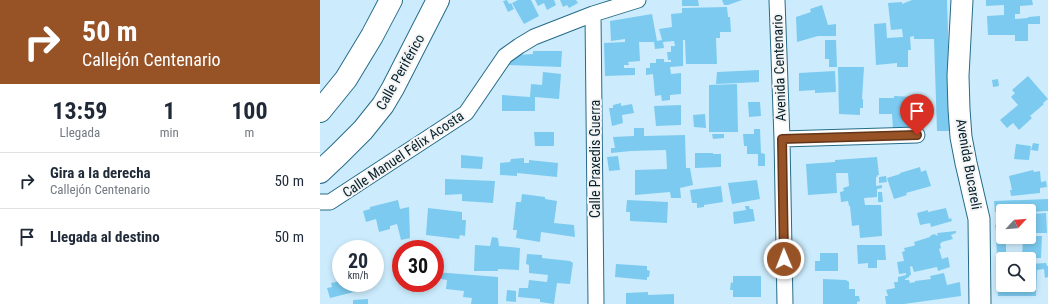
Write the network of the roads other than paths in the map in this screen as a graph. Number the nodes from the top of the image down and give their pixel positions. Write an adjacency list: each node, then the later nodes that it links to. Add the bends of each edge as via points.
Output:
1 (391, 0): 7 (highway, via 346,79)
2 (438, 0): 10 (highway, Calle Periférico, via 383,105 364,130)
3 (638, 0): 6 (street, Calle Manuel Félix Acosta)
4 (777, 0): 9 (street, Avenida Centenario)
5 (962, 0): 14 (street, Avenida Bucareli, via 959,110 962,144 978,219)
6 (593, 14): 11 (street, Calle Manuel Félix Acosta, via 534,37 519,46 505,56 466,113 330,202); 12 (street, Calle Praxedis Guerra)
7 (320, 111)
8 (917, 135): 9 (street)
9 (782, 139): 13 (street, Avenida Centenario)
10 (320, 172)
11 (320, 202)
12 (596, 304)
13 (785, 304)
14 (980, 304)

